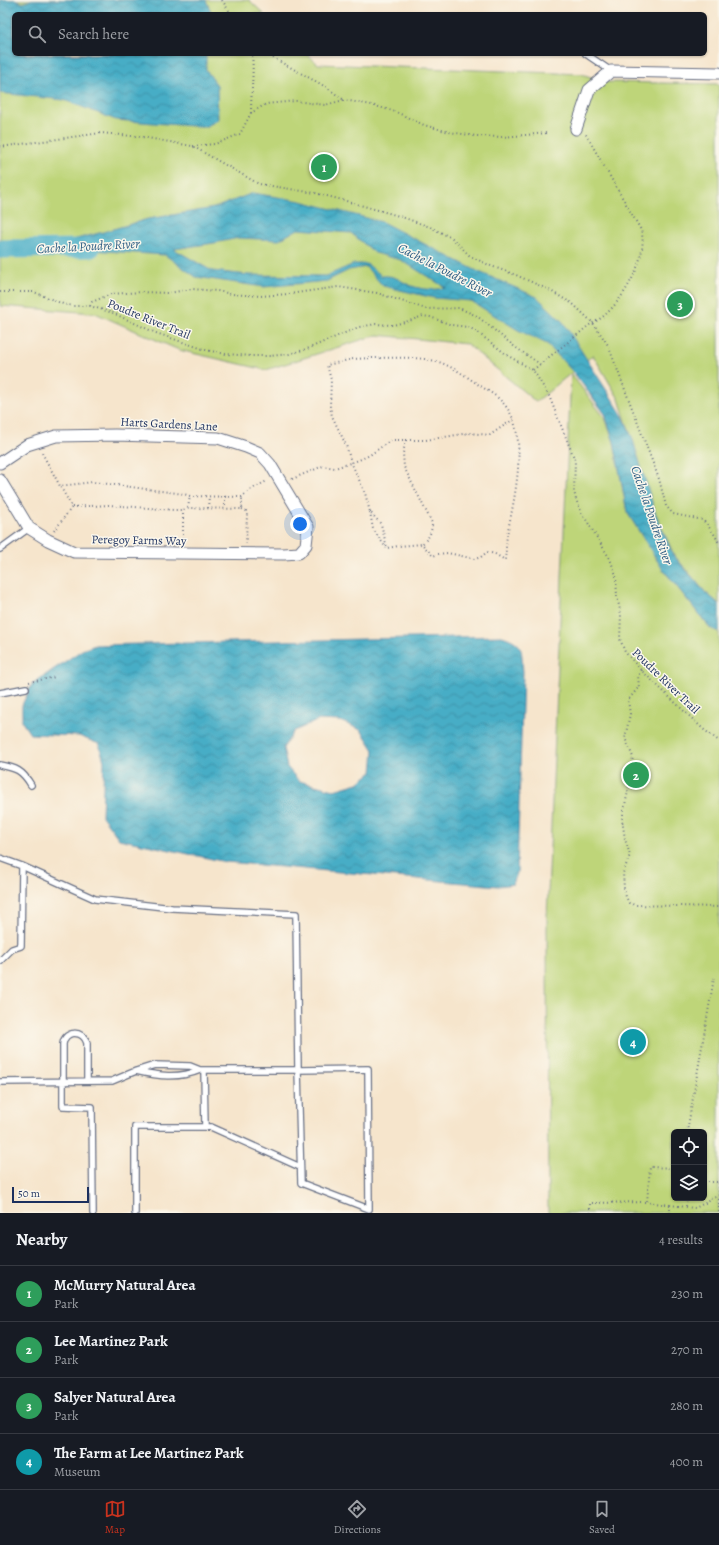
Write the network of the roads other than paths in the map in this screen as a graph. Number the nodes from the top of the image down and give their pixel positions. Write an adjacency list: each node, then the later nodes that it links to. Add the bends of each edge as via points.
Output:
1 (589, 56): 2 (lane)
2 (611, 71): 3 (street); 4 (street, via 589,90)
3 (719, 73)
4 (579, 129)
5 (0, 463): 8 (street, Harts Gardens Lane, via 27,445 56,436 218,438 246,446 260,453 270,464 308,527)
6 (0, 480): 7 (street, Peregoy Farms Way)
7 (29, 528): 8 (street, Peregoy Farms Way, via 74,552 284,554 299,553); 9 (lane)
8 (306, 545)
9 (0, 549)
10 (24, 688): 11 (lane)
11 (0, 693)
12 (0, 766): 13 (lane, via 20,771)
13 (31, 785)
14 (0, 858): 15 (lane)
15 (22, 866): 16 (lane, via 21,946 12,949); 18 (lane, via 95,899 172,908 296,914)
16 (0, 961)
17 (202, 1070): 18 (lane); 19 (lane, via 189,1075 175,1076); 19 (lane, via 190,1066 155,1065); 23 (lane)
18 (298, 1070): 24 (lane); 24 (lane, via 368,1069 369,1209 301,1183)
19 (136, 1071): 21 (lane, via 112,1081)
20 (63, 1081): 21 (lane); 21 (lane, via 63,1040 71,1033 77,1033 85,1038 87,1043); 22 (lane); 25 (lane, via 63,1106 92,1107)
21 (87, 1081)
22 (0, 1082)
23 (205, 1127): 24 (lane, via 211,1127); 26 (lane, via 136,1127)
24 (300, 1167)
25 (93, 1213)
26 (136, 1213)

